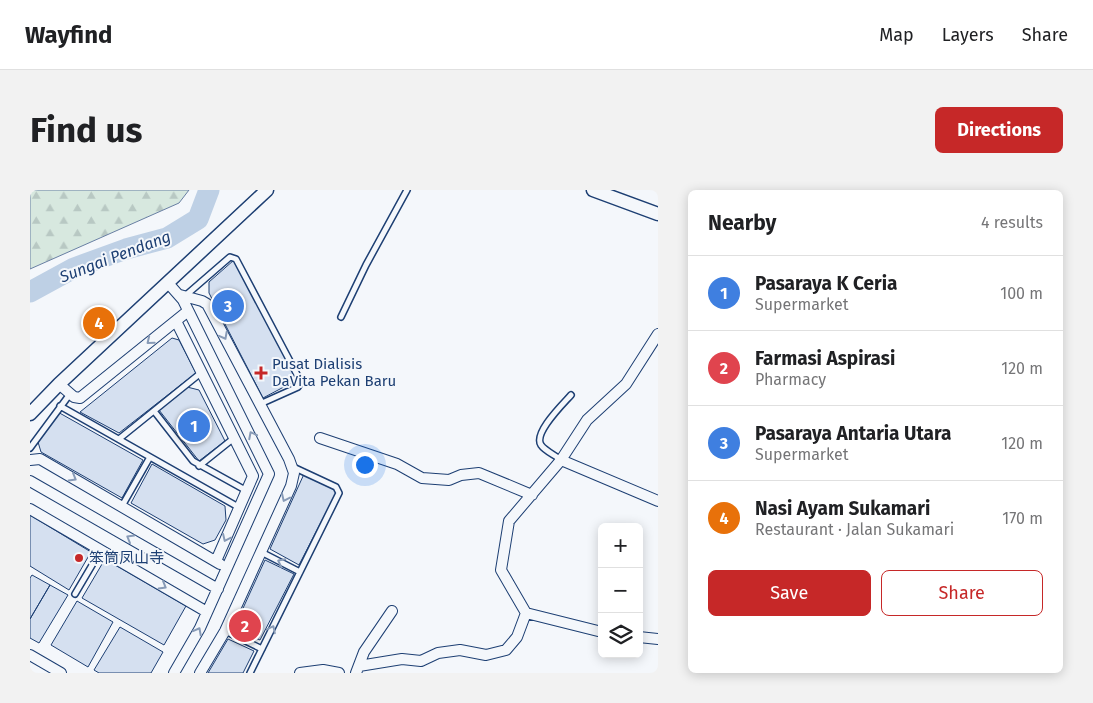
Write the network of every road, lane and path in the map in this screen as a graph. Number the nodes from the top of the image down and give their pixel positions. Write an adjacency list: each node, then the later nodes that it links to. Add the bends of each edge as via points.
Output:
1 (267, 190): 5 (street)
2 (407, 190): 8 (lane)
3 (593, 190): 4 (street)
4 (658, 214)
5 (168, 283): 6 (street); 12 (street)
6 (182, 296): 7 (street); 15 (street, one-way to 15, via 207,304); 15 (lane, via 230,257 236,259 301,382 298,387)
7 (188, 311): 9 (street); 38 (street, one-way to 7, via 269,474)
8 (341, 316)
9 (176, 321): 11 (street); 13 (street, one-way to 13, via 80,398)
10 (658, 334): 25 (street, via 626,384 587,420)
11 (202, 372): 17 (lane); 19 (street)
12 (59, 384): 13 (street); 18 (street)
13 (70, 394): 16 (lane)
14 (571, 395): 25 (lane, via 541,432 539,440)
15 (260, 404): 27 (street)
16 (60, 406): 21 (lane); 22 (lane)
17 (154, 411): 21 (lane); 26 (lane)
18 (30, 414)
19 (235, 437): 26 (lane); 29 (street, via 252,470)
20 (320, 438): 30 (street, via 397,464 422,478 449,480 479,473)
21 (119, 439): 23 (lane)
22 (30, 448)
23 (150, 457): 32 (lane); 33 (lane)
24 (30, 460): 32 (street, one-way to 32, via 40,459)
25 (561, 460): 30 (street); 31 (street)
26 (199, 466): 29 (lane)
27 (292, 466): 36 (street, one-way to 36, via 291,486); 39 (lane, via 339,491)
28 (30, 481): 40 (street, one-way to 28)
29 (248, 491): 33 (street)
30 (532, 495): 44 (street, via 509,521 501,570)
31 (658, 501)
32 (122, 506): 37 (street)
33 (240, 508): 37 (street, one-way to 37)
34 (30, 509): 35 (street)
35 (101, 550): 41 (lane); 43 (street, one-way to 43)
36 (261, 552): 39 (lane, one-way to 36); 45 (street)
37 (216, 561): 38 (street)
38 (228, 568): 40 (street)
39 (300, 572): 49 (lane, one-way to 39)
40 (218, 589): 43 (street)
41 (75, 594)
42 (392, 611): 51 (street, via 364,652)
43 (207, 612): 53 (street, one-way to 43)
44 (526, 613): 46 (street); 51 (street, via 518,636 506,650 486,655 453,651 438,653 421,661 402,659)
45 (225, 631): 49 (lane); 54 (street)
46 (598, 631)
47 (643, 637): 48 (street)
48 (658, 639)
49 (262, 649): 55 (lane)
50 (30, 655): 52 (street)
51 (358, 669)
52 (61, 673)
53 (174, 673)
54 (200, 673)
55 (250, 673)
56 (300, 673): 57 (street, via 322,670)
57 (339, 673)

